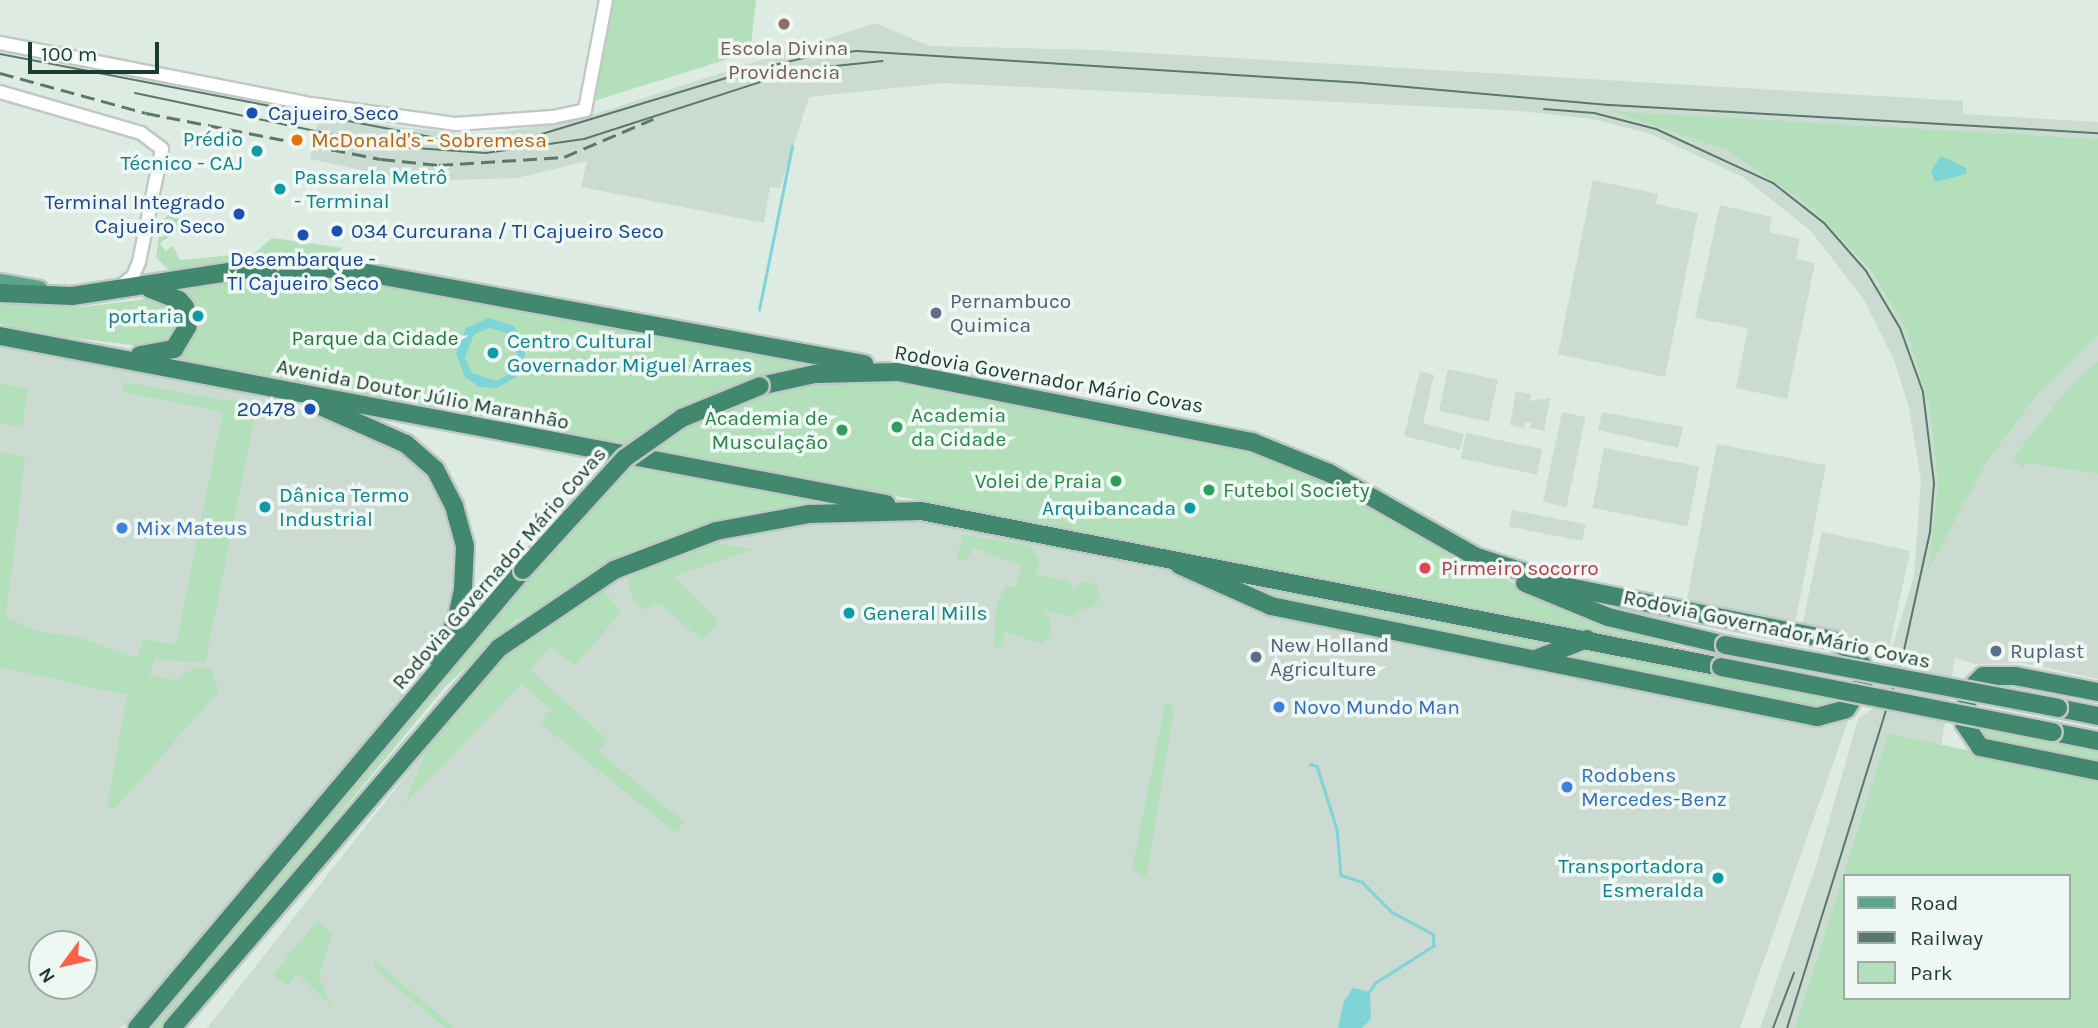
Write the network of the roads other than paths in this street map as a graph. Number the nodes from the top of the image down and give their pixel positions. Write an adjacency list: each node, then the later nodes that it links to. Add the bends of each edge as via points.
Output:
1 (606, 0): 2 (street, via 585,110 553,117 455,124 309,103)
2 (0, 43)
3 (0, 93): 6 (street, via 141,133 162,149 137,270)
4 (0, 282): 8 (main road)
5 (136, 288): 6 (highway); 10 (highway, via 163,291 179,300 187,312 186,334 162,354); 11 (highway, via 255,268 345,270)
6 (116, 291): 8 (highway)
7 (0, 293): 8 (highway)
8 (72, 296)
9 (0, 336): 10 (highway, Avenida Doutor Júlio Maranhão)
10 (109, 355): 12 (highway, Avenida Doutor Júlio Maranhão)
11 (898, 372): 15 (highway, Rodovia Governador Mário Covas, via 1273,448 1329,473); 19 (highway, Rodovia Governador Mário Covas, bridge, via 816,374 760,386 682,418 625,458)
12 (272, 388): 13 (highway, Avenida Doutor Júlio Maranhão); 19 (highway, via 385,431 406,444 435,469 454,506 465,546 459,608 440,655)
13 (921, 511): 14 (highway); 24 (highway, via 808,514 716,531 617,569 565,599 499,648 466,681)
14 (1158, 555): 16 (highway); 17 (highway, via 1271,606)
15 (1477, 557): 17 (highway, via 1577,589 1833,639 1854,653 1863,678 1852,705 1817,717); 20 (highway, Rodovia Governador Mário Covas, bridge, via 1533,587 1608,617 1725,645)
16 (1587, 639): 17 (highway); 21 (highway, bridge)
17 (1535, 659)
18 (2098, 692): 22 (highway, via 2015,676 1983,676 1969,690 1964,723 1980,747)
19 (413, 699): 23 (highway, Rodovia Governador Mário Covas)
20 (2098, 716)
21 (2098, 741)
22 (2098, 771)
23 (137, 1028)
24 (172, 1028)

